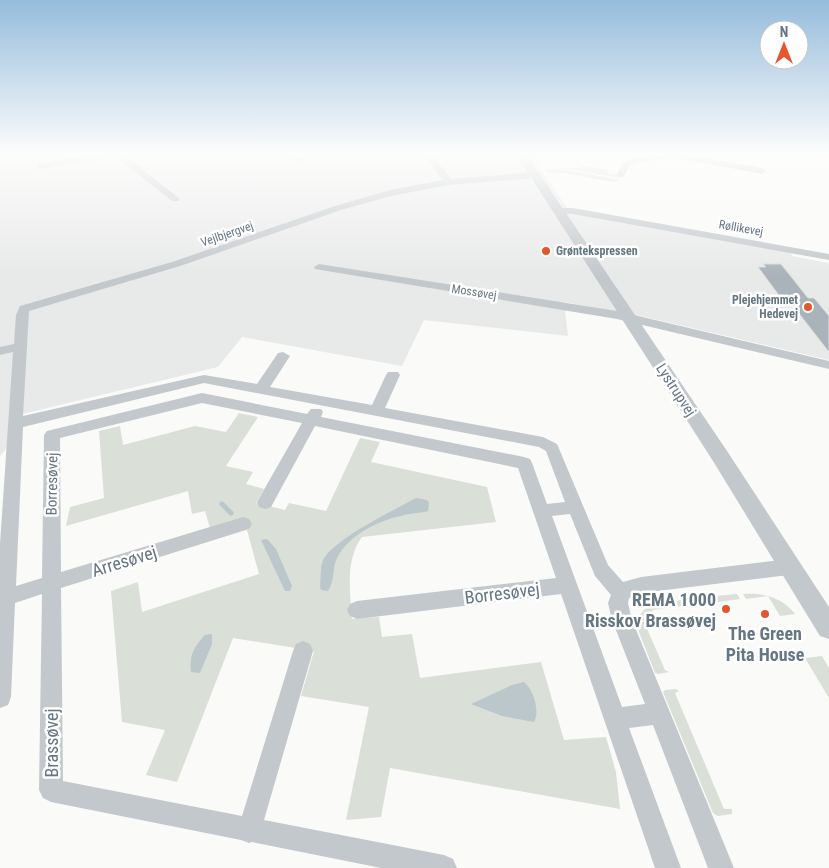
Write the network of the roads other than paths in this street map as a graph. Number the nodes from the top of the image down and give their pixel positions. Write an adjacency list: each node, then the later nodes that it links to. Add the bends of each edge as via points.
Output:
1 (169, 195): 4 (street)
2 (384, 195): 9 (street, Vejlbjergvej, via 176,264 28,307 22,315)
3 (549, 195): 5 (street, Lystrupvej)
4 (175, 199)
5 (560, 211): 6 (street, Røllikevej); 8 (street, Lystrupvej)
6 (829, 257)
7 (319, 267): 8 (street, Mossøvej)
8 (630, 318): 12 (street, Mossøvej); 26 (street, Lystrupvej)
9 (20, 347): 10 (street); 20 (street)
10 (0, 351)
11 (283, 356): 14 (street)
12 (829, 365)
13 (392, 375): 17 (street)
14 (261, 389): 15 (street, via 199,380); 16 (street)
15 (127, 396): 18 (street); 20 (street)
16 (323, 400): 17 (street); 19 (street)
17 (377, 410): 23 (street, via 548,444)
18 (129, 416): 19 (street, Borresøvej, via 202,398); 27 (street, Borresøvej, via 52,435)
19 (312, 420): 22 (street); 24 (street, Borresøvej, via 524,462)
20 (17, 423): 21 (street)
21 (7, 459): 30 (street)
22 (265, 502)
23 (576, 507): 24 (street); 29 (street, via 601,570)
24 (541, 510): 28 (street, Borresøvej)
25 (243, 524): 27 (street, Arresøvej)
26 (789, 567): 29 (street, via 641,585); 32 (street, Lystrupvej)
27 (50, 583): 30 (street, Arresøvej); 37 (street, Brassøvej, via 51,790)
28 (568, 586): 31 (street, Borresøvej); 36 (street)
29 (621, 593): 35 (street, via 618,603 621,616)
30 (6, 597): 34 (street)
31 (357, 610)
32 (829, 628)
33 (303, 652): 37 (street)
34 (0, 697)
35 (659, 713): 36 (street); 40 (street)
36 (615, 719): 39 (street)
37 (249, 831): 38 (street, Brassøvej)
38 (444, 868)
39 (668, 868)
40 (721, 868)

